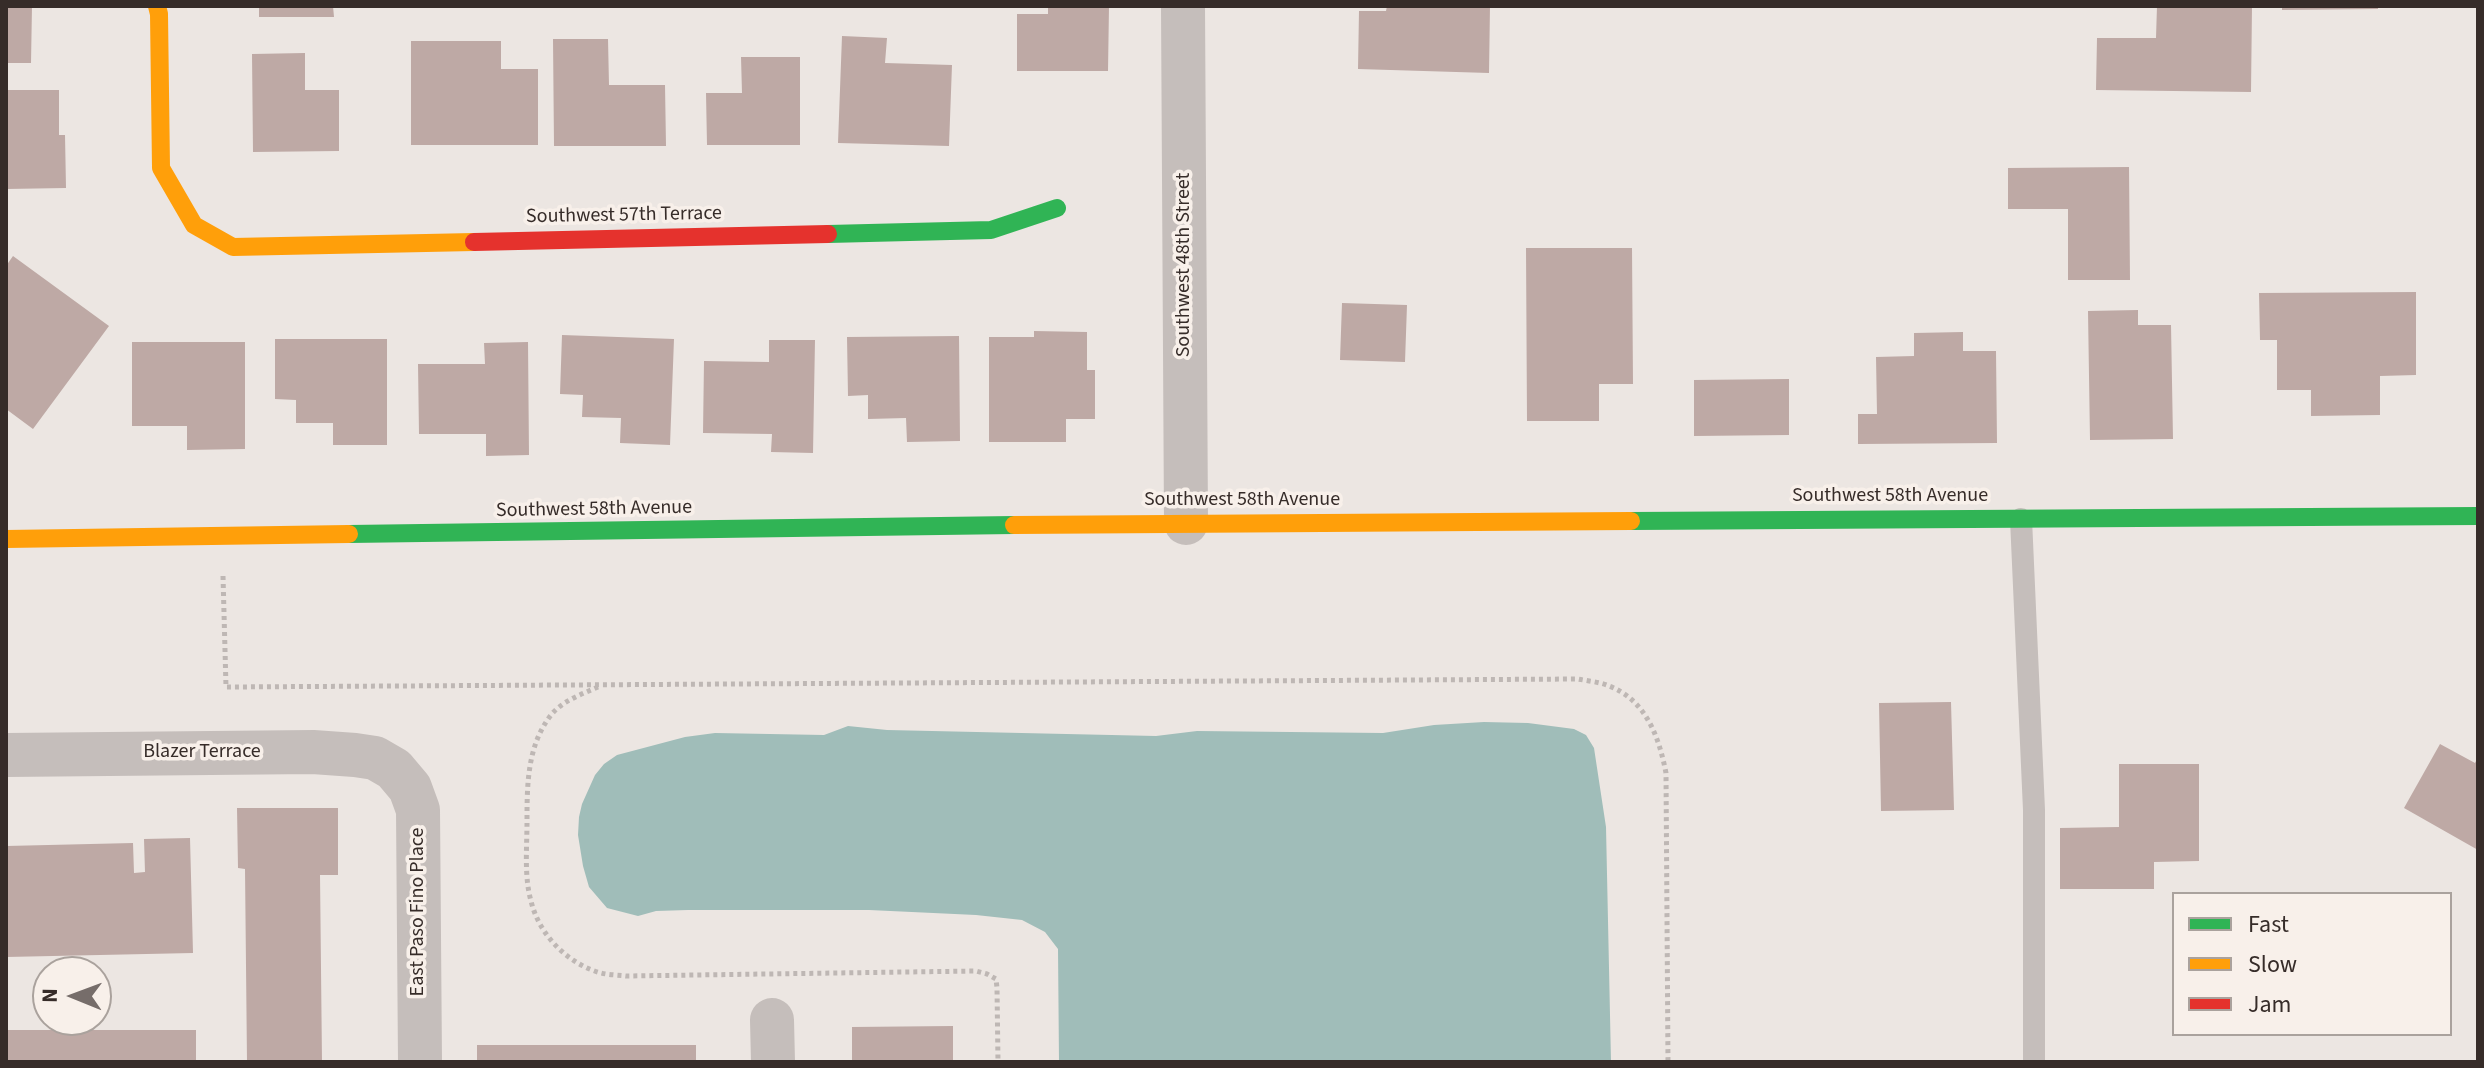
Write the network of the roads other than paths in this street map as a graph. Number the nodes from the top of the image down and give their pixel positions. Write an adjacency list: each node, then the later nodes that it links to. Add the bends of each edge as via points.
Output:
1 (157, 6): 3 (street, Southwest 57th Terrace, via 161,168 194,225 233,247 991,230)
2 (1183, 6): 6 (street, Southwest 48th Street)
3 (1057, 208)
4 (2478, 516): 5 (street, Southwest 58th Avenue)
5 (2021, 519): 6 (street, Southwest 58th Avenue); 11 (lane, via 2034,810)
6 (1186, 523): 7 (street, Southwest 58th Avenue)
7 (6, 539)
8 (6, 755): 9 (street, Blazer Terrace, via 313,752 375,758)
9 (394, 769): 10 (street, East Paso Fino Place, via 410,788 418,810)
10 (420, 1062)
11 (2034, 1062)

